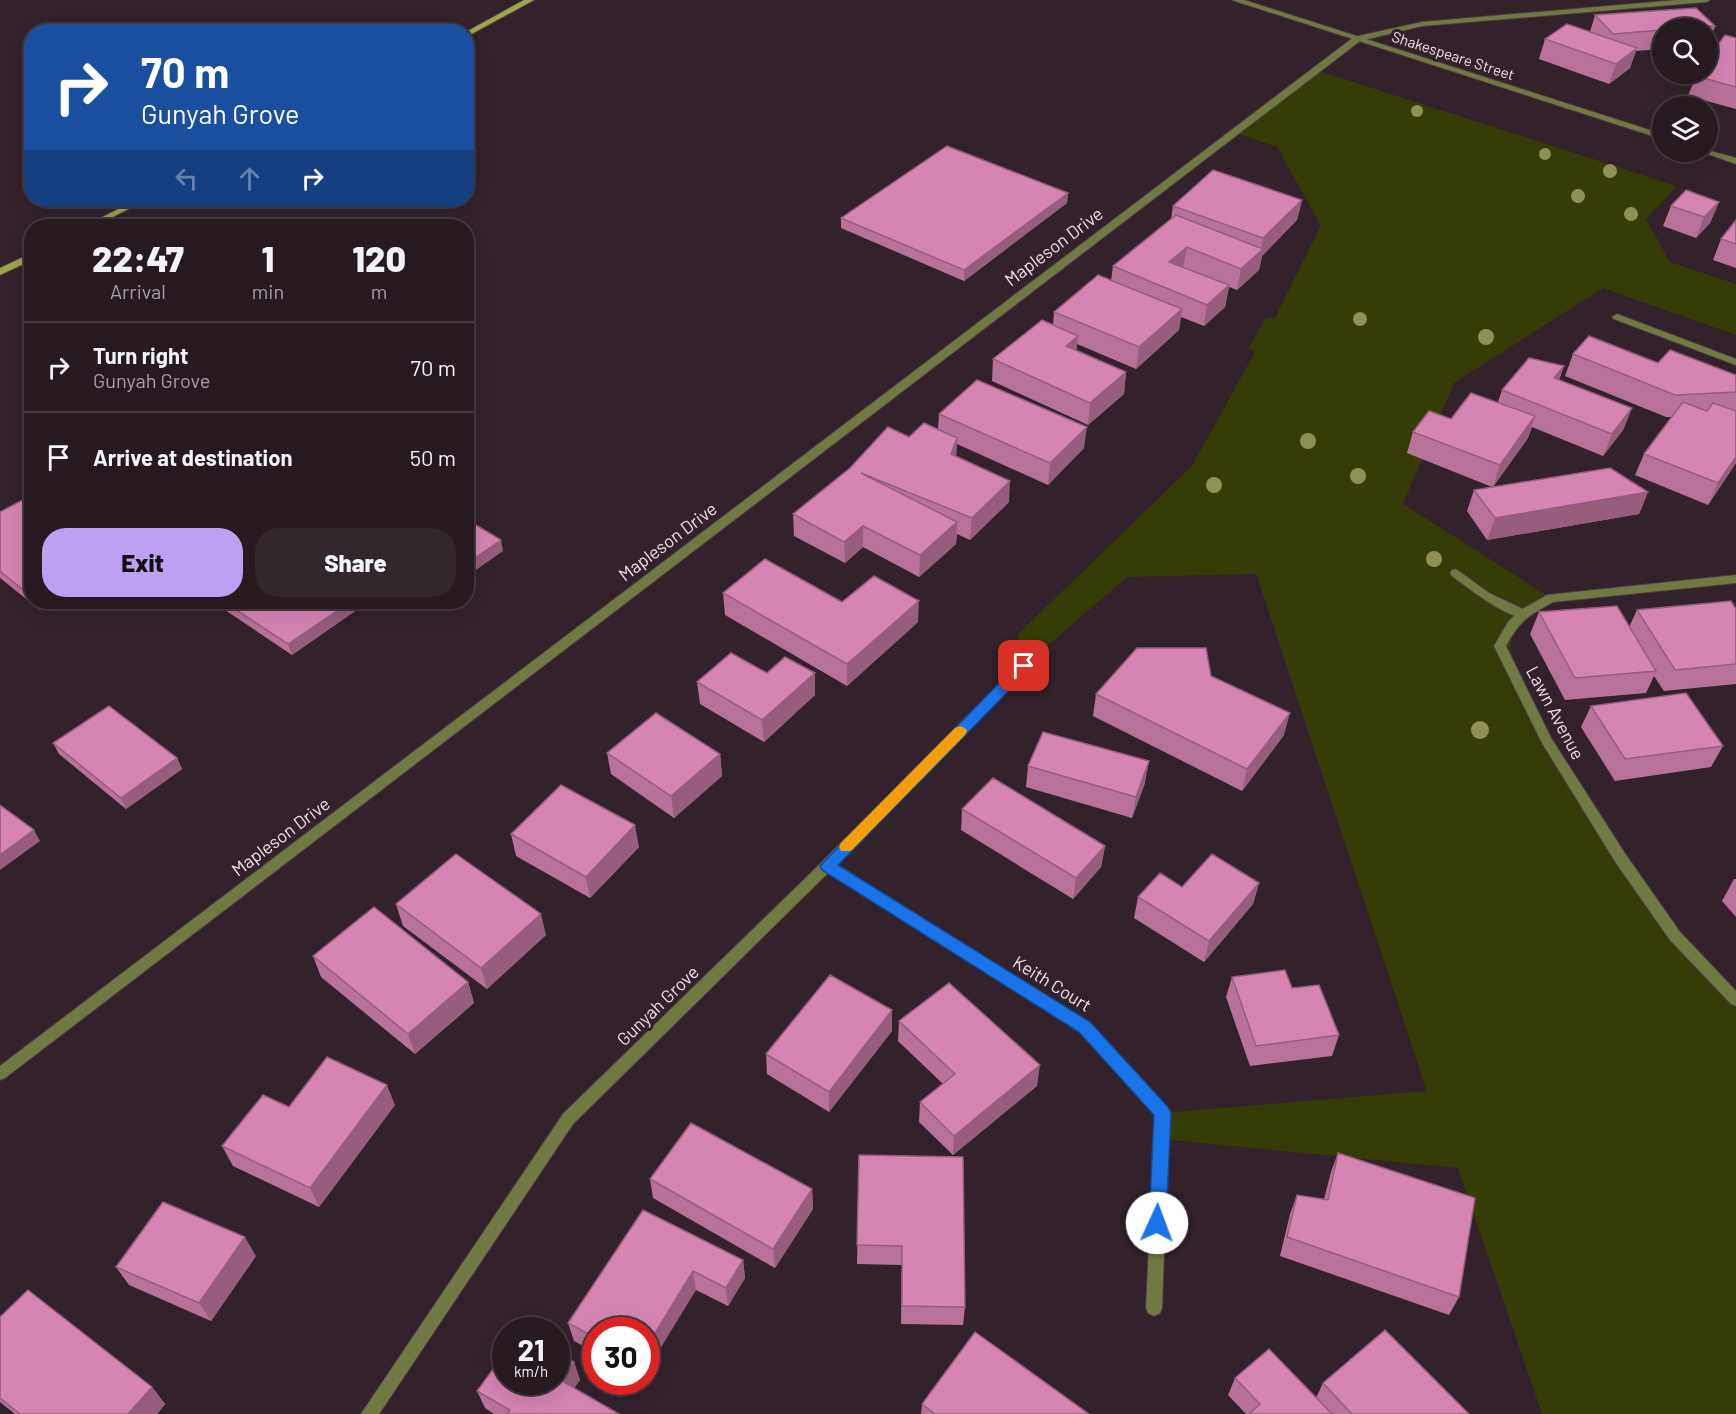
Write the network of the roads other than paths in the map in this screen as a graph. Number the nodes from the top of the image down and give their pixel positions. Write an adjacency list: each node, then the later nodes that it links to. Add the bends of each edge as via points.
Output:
1 (531, 0): 4 (main road)
2 (1236, 0): 5 (street, Shakespeare Street)
3 (1706, 0): 5 (street, via 1422,24)
4 (474, 31)
5 (1357, 39): 6 (street, Shakespeare Street); 21 (street, Mapleson Drive)
6 (1652, 134)
7 (1718, 156): 8 (street)
8 (1736, 161)
9 (128, 207): 10 (main road)
10 (103, 219)
11 (24, 260): 12 (main road)
12 (0, 272)
13 (1617, 317): 14 (street)
14 (1736, 362)
15 (1456, 573): 17 (street, via 1485,596)
16 (1736, 579): 17 (street, Lawn Avenue, via 1551,598)
17 (1524, 614): 20 (street, Lawn Avenue, via 1500,646 1546,740 1675,936)
18 (1024, 666): 19 (street, Gunyah Grove)
19 (827, 866): 22 (street, Keith Court, via 1085,1027 1162,1113); 23 (street, Gunyah Grove, via 568,1119)
20 (1736, 1000)
21 (0, 1074)
22 (1154, 1308)
23 (369, 1414)

